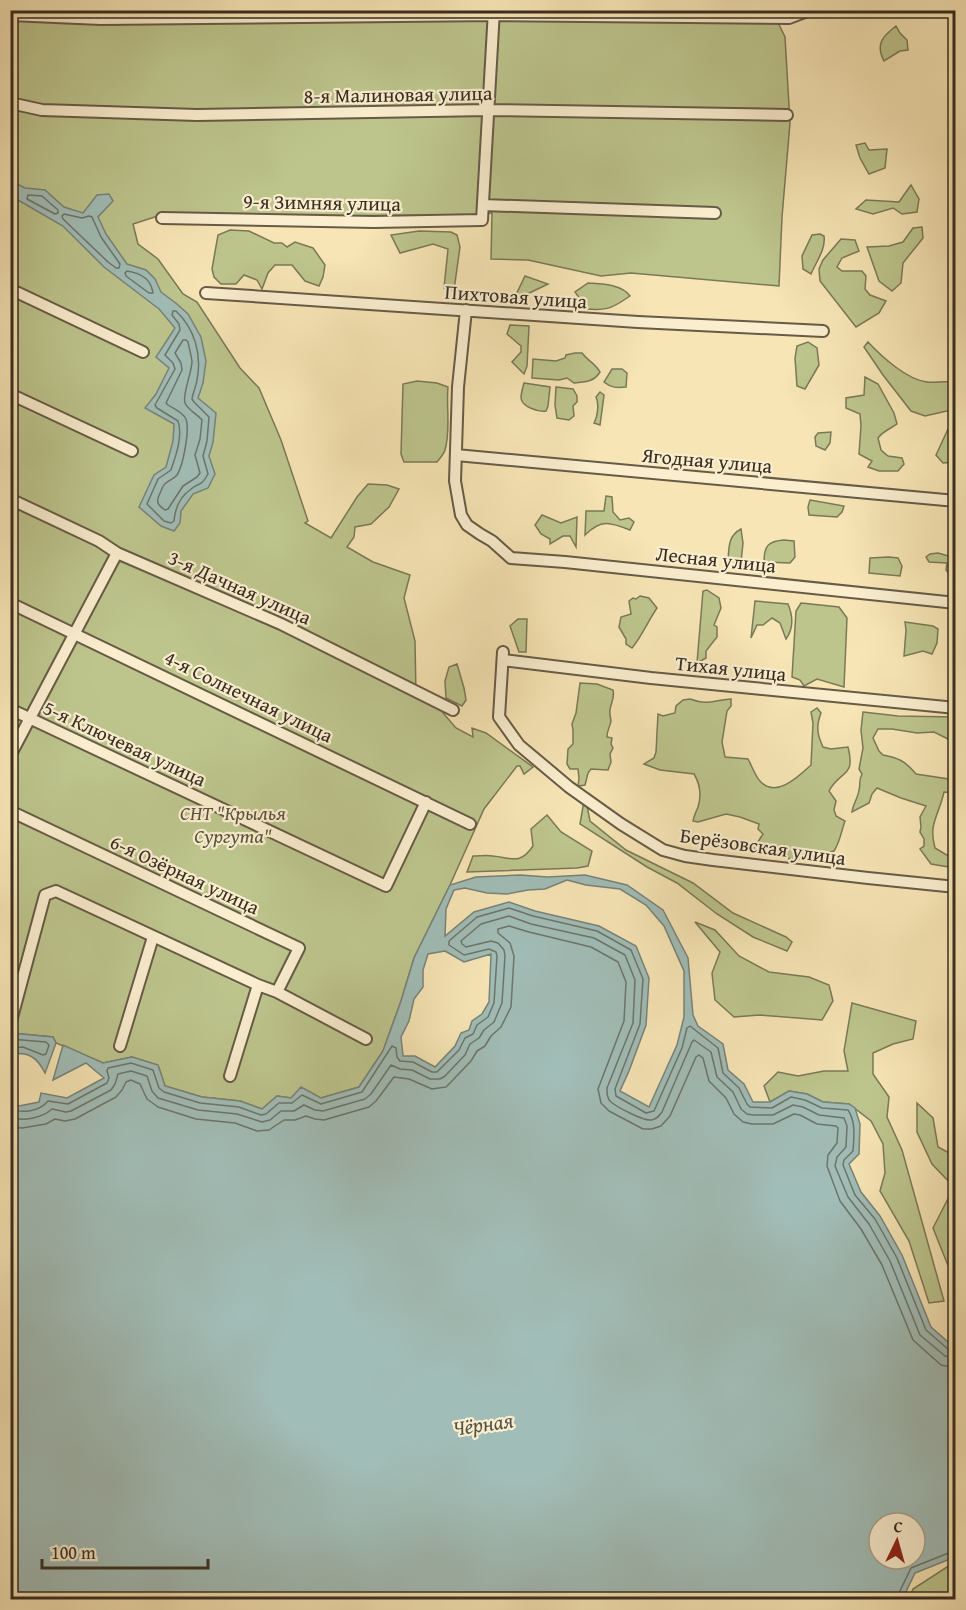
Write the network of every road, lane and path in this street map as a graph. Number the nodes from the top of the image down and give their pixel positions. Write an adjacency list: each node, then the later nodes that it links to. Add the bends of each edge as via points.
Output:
1 (810, 10): 3 (street, via 789,18)
2 (946, 10): 4 (street)
3 (494, 13): 5 (street, via 100,19); 7 (street)
4 (956, 13)
5 (10, 15)
6 (10, 103): 7 (street, 8-я Малиновая улица, via 42,110 197,115)
7 (488, 110): 8 (street, 8-я Малиновая улица); 9 (street)
8 (787, 115)
9 (483, 205): 10 (street); 11 (street, 9-я Зимняя улица, via 482,220)
10 (715, 213)
11 (162, 218)
12 (10, 289): 16 (street)
13 (206, 294): 14 (street, Пихтовая улица)
14 (466, 310): 15 (street, Пихтовая улица); 19 (street, Лесная улица)
15 (823, 331)
16 (143, 352)
17 (10, 394): 18 (street)
18 (132, 451)
19 (456, 455): 21 (street, Ягодная улица); 24 (street, Лесная улица, via 455,481 461,515 467,525 511,558)
20 (10, 499): 22 (street, 3-я Дачная улица)
21 (956, 501)
22 (117, 553): 25 (street); 29 (street, 3-я Дачная улица, via 281,624)
23 (10, 603): 25 (street, 4-я Солнечная улица)
24 (956, 603)
25 (74, 633): 30 (street); 32 (street, 4-я Солнечная улица)
26 (503, 656): 27 (street, Тихая улица, via 651,678); 35 (street, Берёзовская улица, via 499,717 519,745 568,787 663,850 713,860)
27 (956, 708)
28 (10, 709): 30 (street, 5-я Ключевая улица)
29 (453, 710)
30 (30, 718): 31 (street); 32 (street, 5-я Ключевая улица, via 386,886)
31 (10, 756)
32 (426, 801): 34 (street, 4-я Солнечная улица)
33 (10, 812): 38 (street, 6-я Озёрная улица, via 299,948)
34 (470, 824)
35 (956, 887)
36 (153, 937): 37 (street); 39 (street, via 56,891 45,895); 41 (street)
37 (258, 985): 38 (street); 42 (street)
38 (277, 992): 40 (street)
39 (10, 1025)
40 (366, 1039)
41 (120, 1046)
42 (230, 1076)

